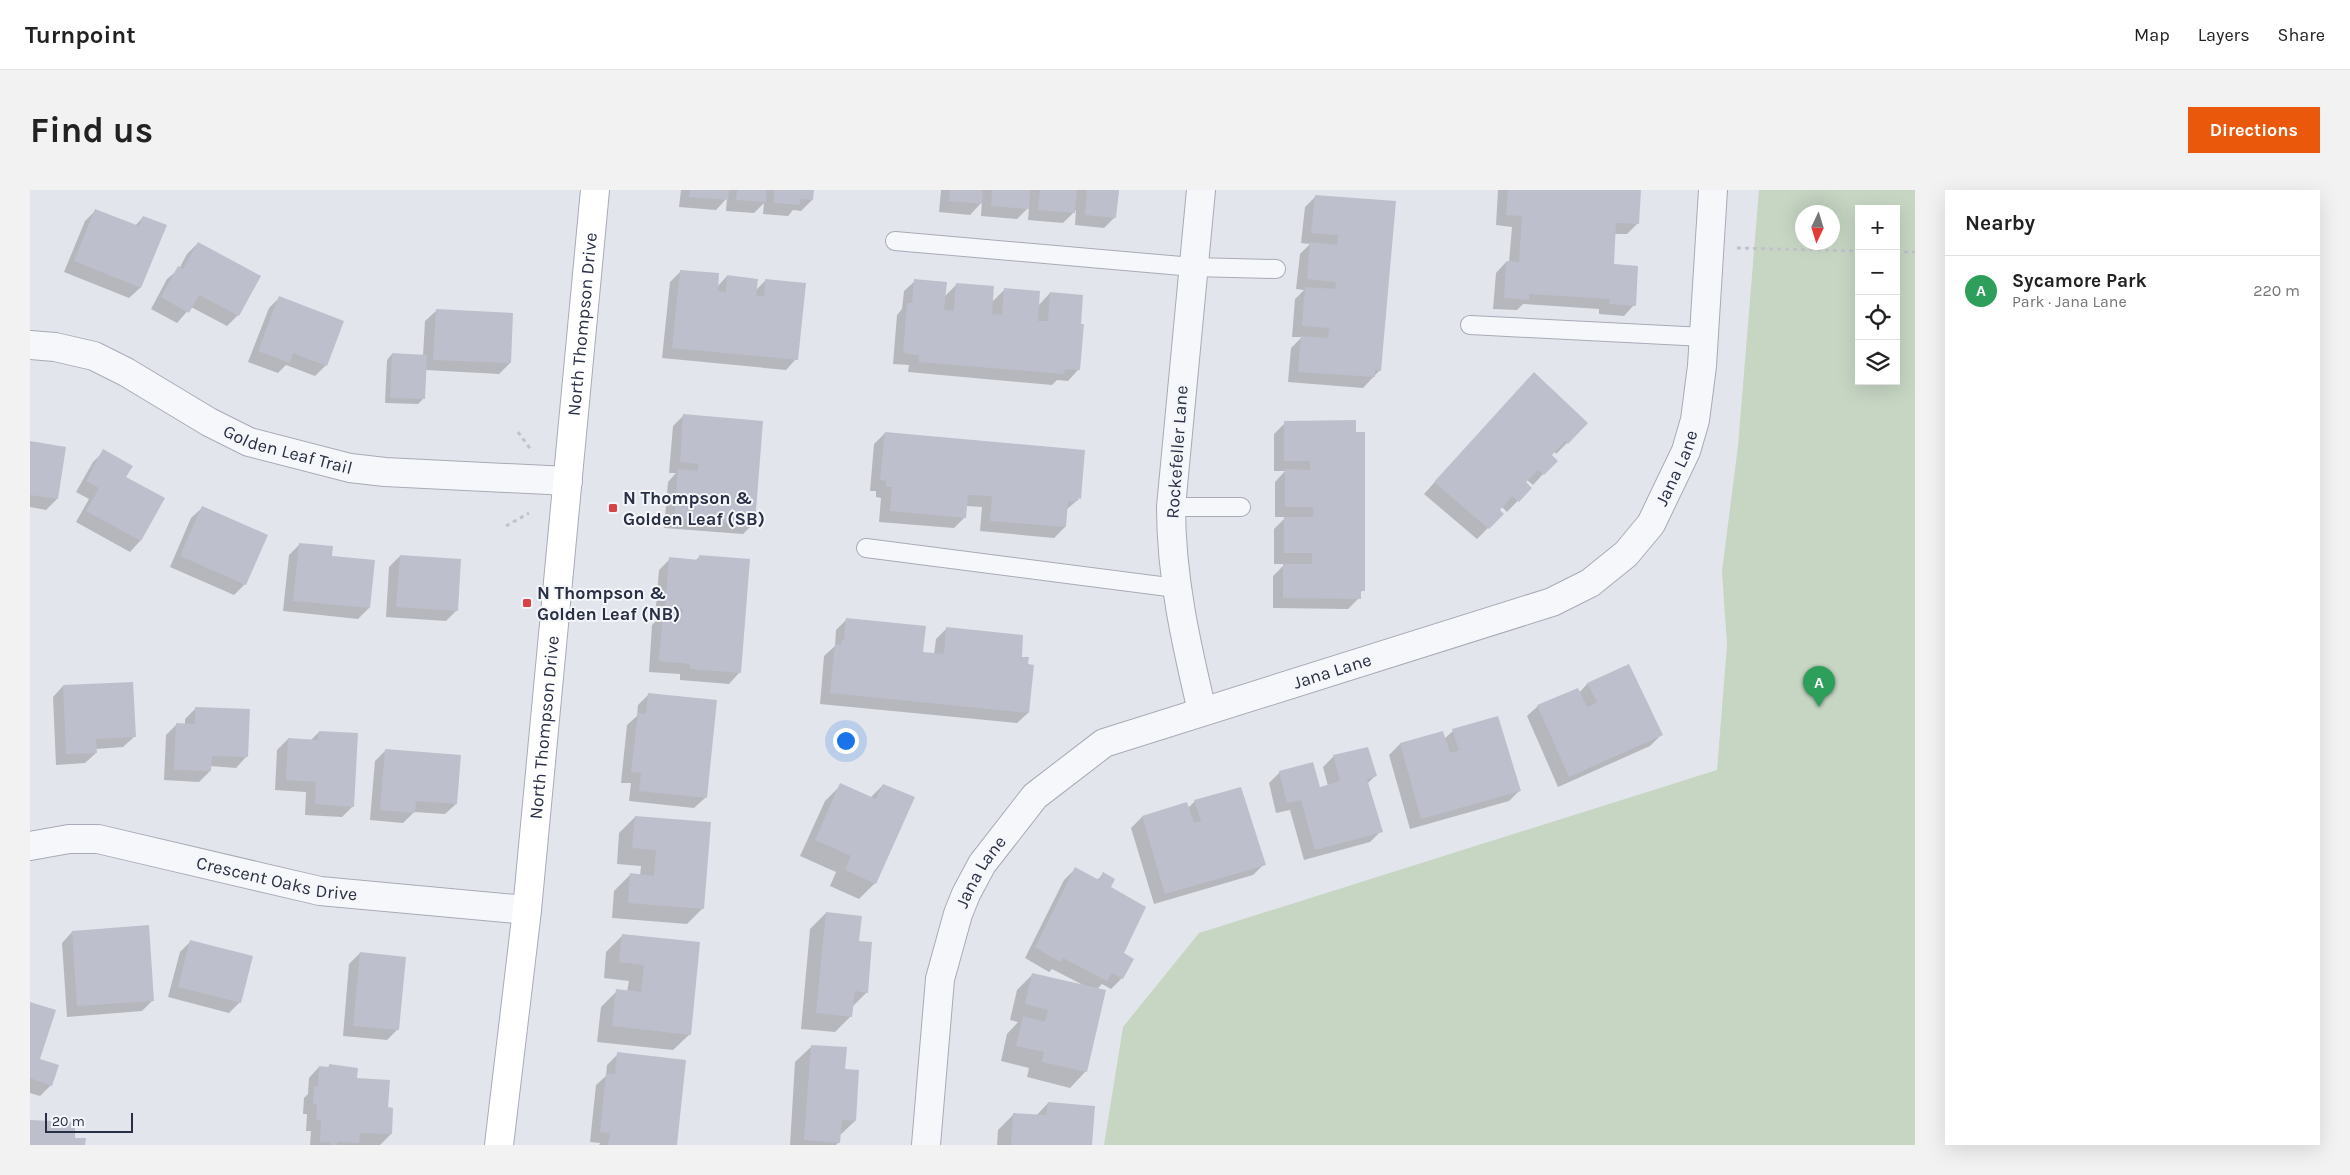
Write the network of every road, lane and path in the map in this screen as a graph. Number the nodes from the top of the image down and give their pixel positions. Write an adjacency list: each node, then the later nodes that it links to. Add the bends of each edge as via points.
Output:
1 (596, 190): 16 (street, North Thompson Drive)
2 (1201, 190): 9 (street, Rockefeller Lane)
3 (1713, 190): 5 (street, Jana Lane)
4 (895, 241): 9 (lane)
5 (1709, 247): 6 (path); 12 (street, Jana Lane)
6 (1855, 251)
7 (1900, 252): 8 (path)
8 (1915, 252)
9 (1193, 267): 10 (lane); 17 (street, Rockefeller Lane)
10 (1276, 269)
11 (1470, 325): 12 (lane)
12 (1704, 337): 23 (street, Jana Lane, via 1695,420 1686,451 1651,524 1626,554 1590,583 1552,602)
13 (30, 345): 16 (street, Golden Leaf Trail, via 94,356 249,442 350,468)
14 (518, 432): 15 (path)
15 (533, 453)
16 (568, 481): 25 (street, North Thompson Drive)
17 (1171, 507): 18 (lane); 22 (street, Rockefeller Lane, via 1171,548)
18 (1241, 507)
19 (529, 513): 20 (path)
20 (506, 526)
21 (866, 548): 22 (lane)
22 (1176, 588): 23 (street, Rockefeller Lane)
23 (1202, 712): 27 (street, Jana Lane, via 1104,743 1035,796 982,864 958,914 940,979)
24 (30, 846): 25 (street, Crescent Oaks Drive, via 69,839 98,839 320,891)
25 (527, 910): 26 (street, North Thompson Drive)
26 (499, 1145)
27 (926, 1145)

